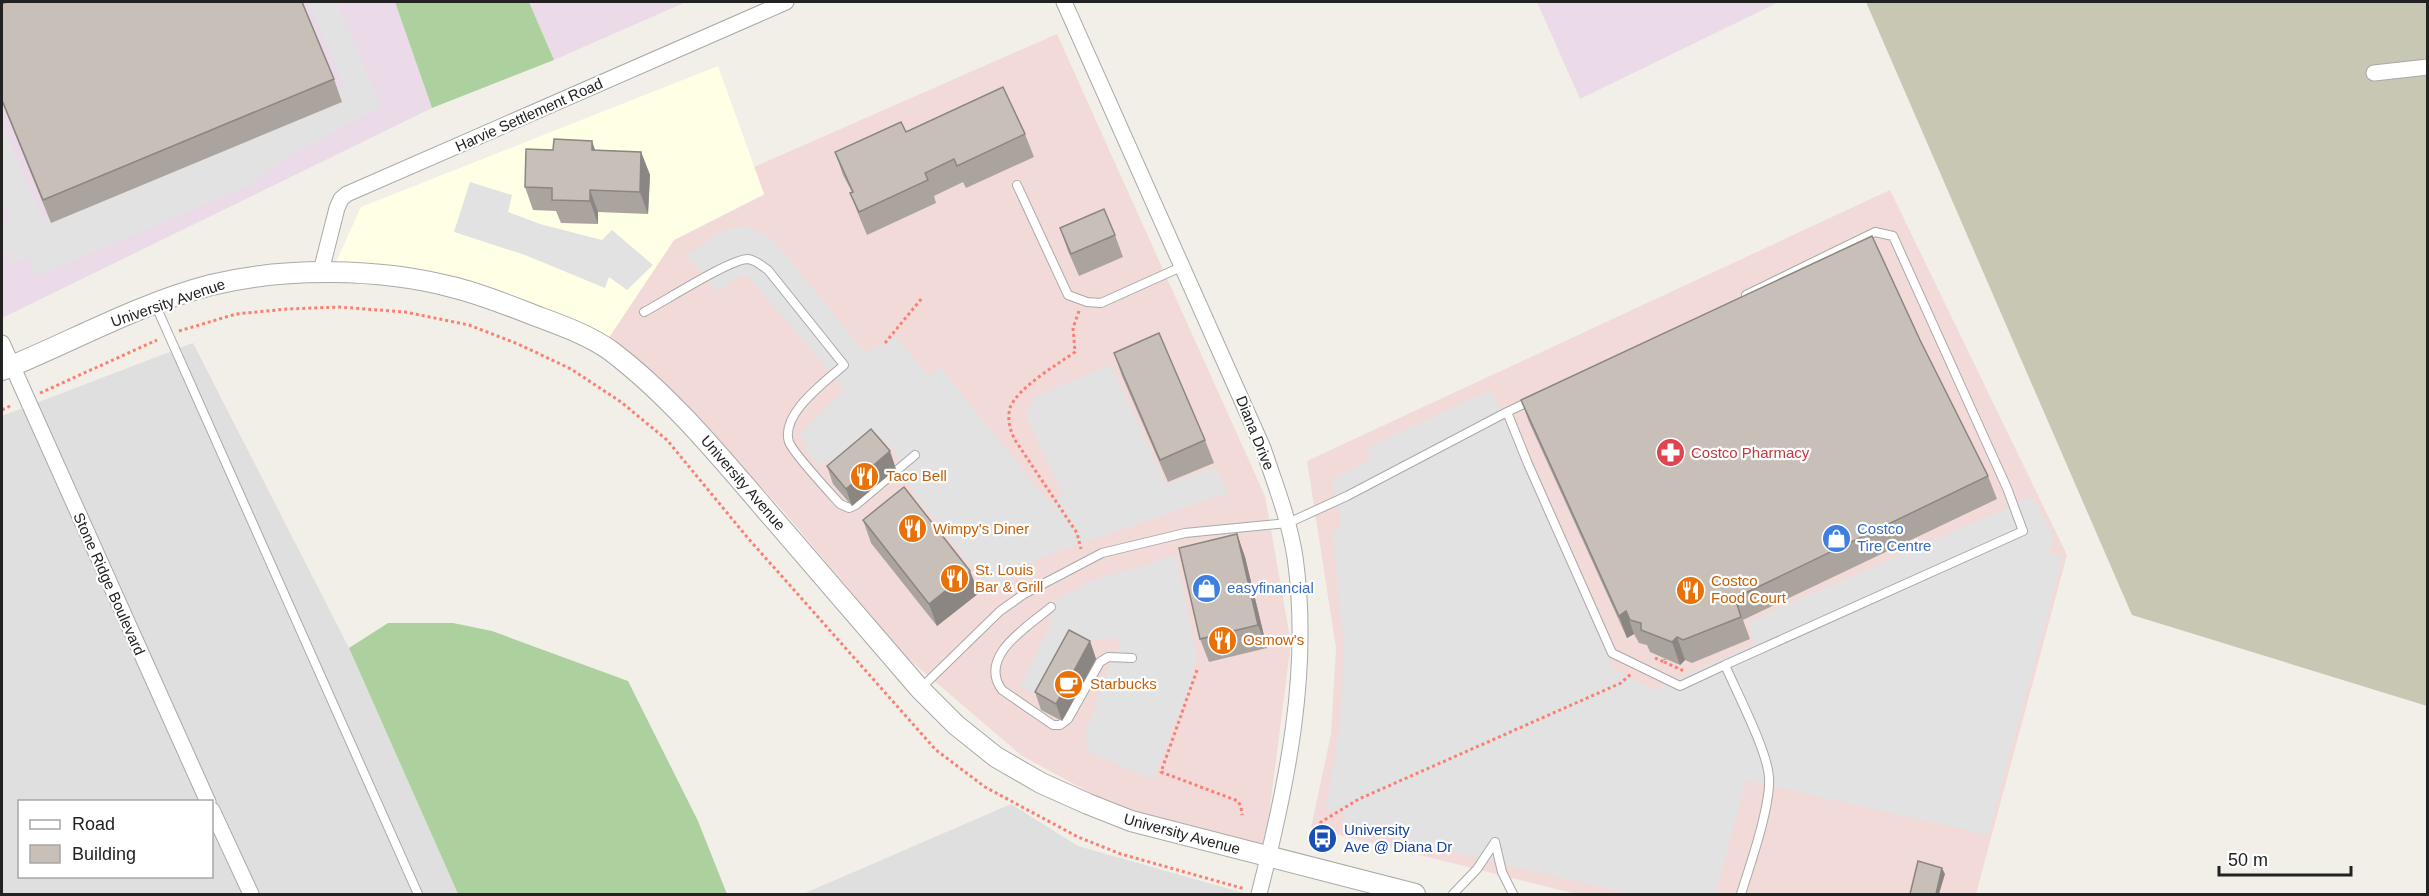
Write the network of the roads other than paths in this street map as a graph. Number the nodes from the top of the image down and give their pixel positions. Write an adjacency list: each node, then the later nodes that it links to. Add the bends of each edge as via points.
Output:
1 (786, 2): 7 (street, Harvie Settlement Road, via 347,194 337,208)
2 (1064, 2): 6 (street, Diana Drive)
3 (2427, 67): 4 (street)
4 (2374, 73)
5 (1017, 185): 6 (lane, via 1068,295 1101,303)
6 (1181, 267): 16 (street, Diana Drive, via 1263,448)
7 (321, 271): 9 (street, University Avenue, via 253,276); 20 (street, University Avenue, via 417,279 453,287 547,320 608,349 697,430)
8 (1738, 299): 19 (lane, via 1875,232 1893,236 2023,531)
9 (155, 304): 12 (street, University Avenue); 25 (lane)
10 (644, 312): 15 (lane, via 727,265 750,259 768,270 843,365 793,415 789,444 840,504 849,508)
11 (2, 343): 12 (street, Stone Ridge Boulevard)
12 (6, 368): 21 (street, Stone Ridge Boulevard, via 26,399)
13 (1539, 397): 14 (lane)
14 (1507, 412): 16 (lane); 19 (lane, via 1612,653 1680,686)
15 (915, 455)
16 (1288, 523): 20 (lane, via 1185,533 1114,550 1085,562 1000,611); 23 (street, Diana Drive, via 1299,591 1300,662 1296,719)
17 (1051, 607): 18 (lane, via 1007,645 999,656 996,674 1002,690 1053,725 1068,718 1100,662 1108,657)
18 (1132, 658)
19 (1725, 665): 30 (lane, via 1769,777 1763,819)
20 (920, 689): 23 (street, University Avenue, via 996,757 1041,783 1131,821)
21 (208, 800)
22 (213, 812): 24 (street)
23 (1268, 857): 26 (street, Diana Drive); 27 (street, University Avenue)
24 (251, 894)
25 (418, 894)
26 (1259, 894)
27 (1415, 894)
28 (1453, 894): 29 (lane, via 1495,842 1502,872)
29 (1514, 894)
30 (1742, 894)

